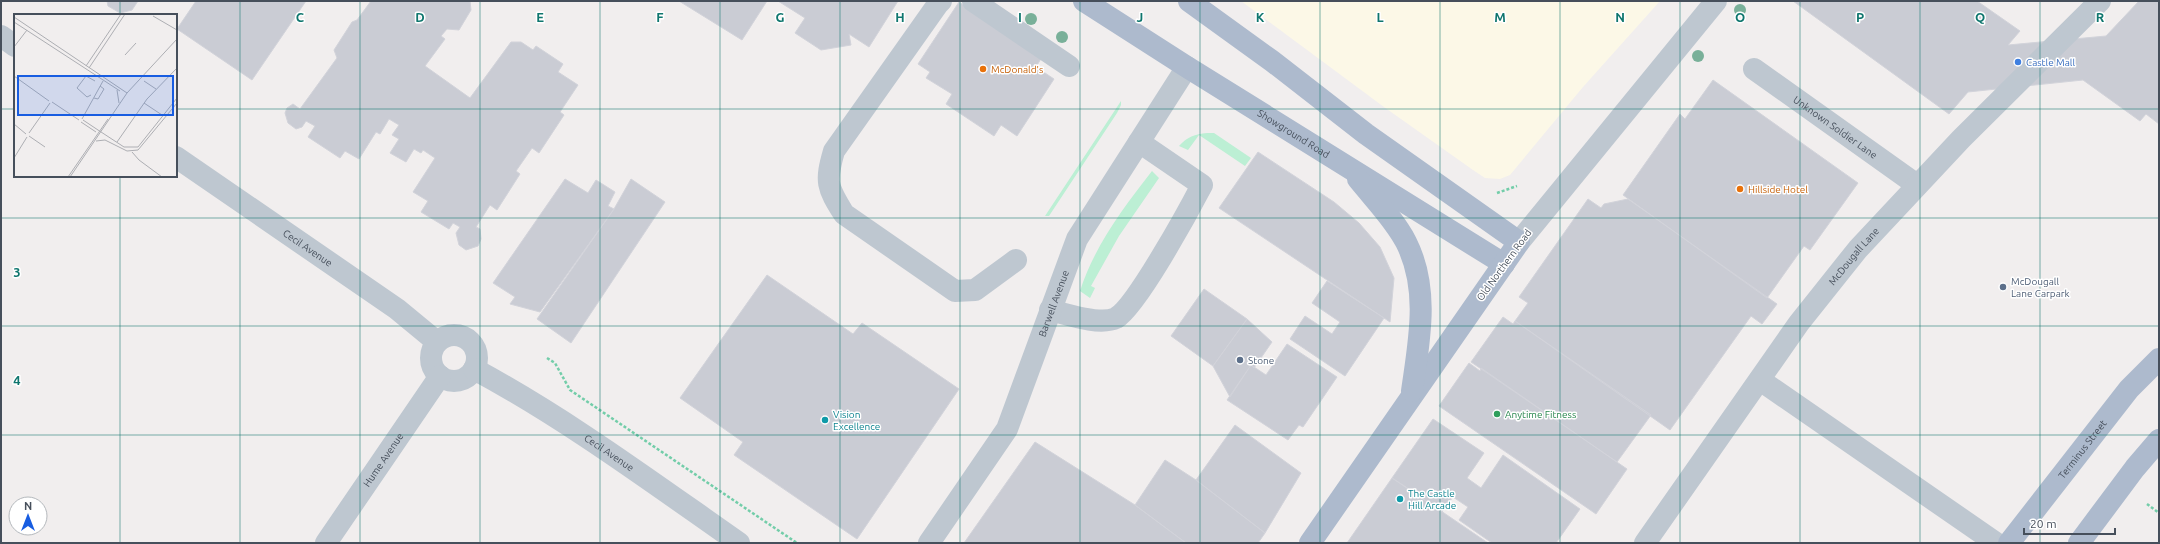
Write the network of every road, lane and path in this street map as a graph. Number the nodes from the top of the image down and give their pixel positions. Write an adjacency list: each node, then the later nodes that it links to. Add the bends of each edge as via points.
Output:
1 (942, 1): 17 (street, via 834,151 828,174 832,195 844,214 955,291 975,290)
2 (973, 1): 9 (street)
3 (1084, 1): 10 (main road, Showground Road)
4 (1189, 1): 16 (main road, via 1378,142)
5 (1716, 1): 16 (street, Old Northern Road)
6 (2100, 1): 15 (street, McDougall Lane)
7 (1, 36): 8 (street)
8 (14, 45)
9 (1069, 66)
10 (1186, 67): 12 (street, Barwell Avenue); 14 (main road, Showground Road)
11 (1754, 69): 15 (street, Unknown Soldier Lane)
12 (1139, 142): 19 (street, Barwell Avenue, via 1077,238); 19 (street, via 1202,185 1130,305 1115,318 1093,320)
13 (177, 158): 20 (street, Cecil Avenue, via 397,309)
14 (1347, 166): 18 (main road, Showground Road); 26 (main road, via 1395,224 1406,242 1417,271 1421,309)
15 (1917, 185): 25 (street, McDougall Lane, via 1858,249 1799,323)
16 (1519, 242): 18 (main road, Old Northern Road)
17 (1016, 260)
18 (1504, 264): 26 (main road, Old Northern Road)
19 (1050, 310): 33 (street, Barwell Avenue, via 1007,429)
20 (438, 342): 23 (street, via 450,335 464,337 477,354); 24 (street, via 433,348 432,363)
21 (547, 358): 32 (path, via 555,363 570,390)
22 (2159, 359): 37 (main road, Terminus Street, via 2129,389)
23 (474, 369): 24 (street, via 465,378 458,380 452,381); 31 (street, Cecil Avenue, via 503,384 614,455)
24 (440, 376): 30 (street, Hume Avenue)
25 (1760, 380): 35 (street, McDougall Lane); 36 (street)
26 (1411, 395): 34 (main road, Old Northern Road)
27 (2159, 440): 38 (main road)
28 (2147, 504): 29 (path)
29 (2159, 513)
30 (326, 543)
31 (739, 543)
32 (796, 543)
33 (929, 543)
34 (1310, 543)
35 (1644, 543)
36 (1996, 543)
37 (2009, 543)
38 (2079, 543)

